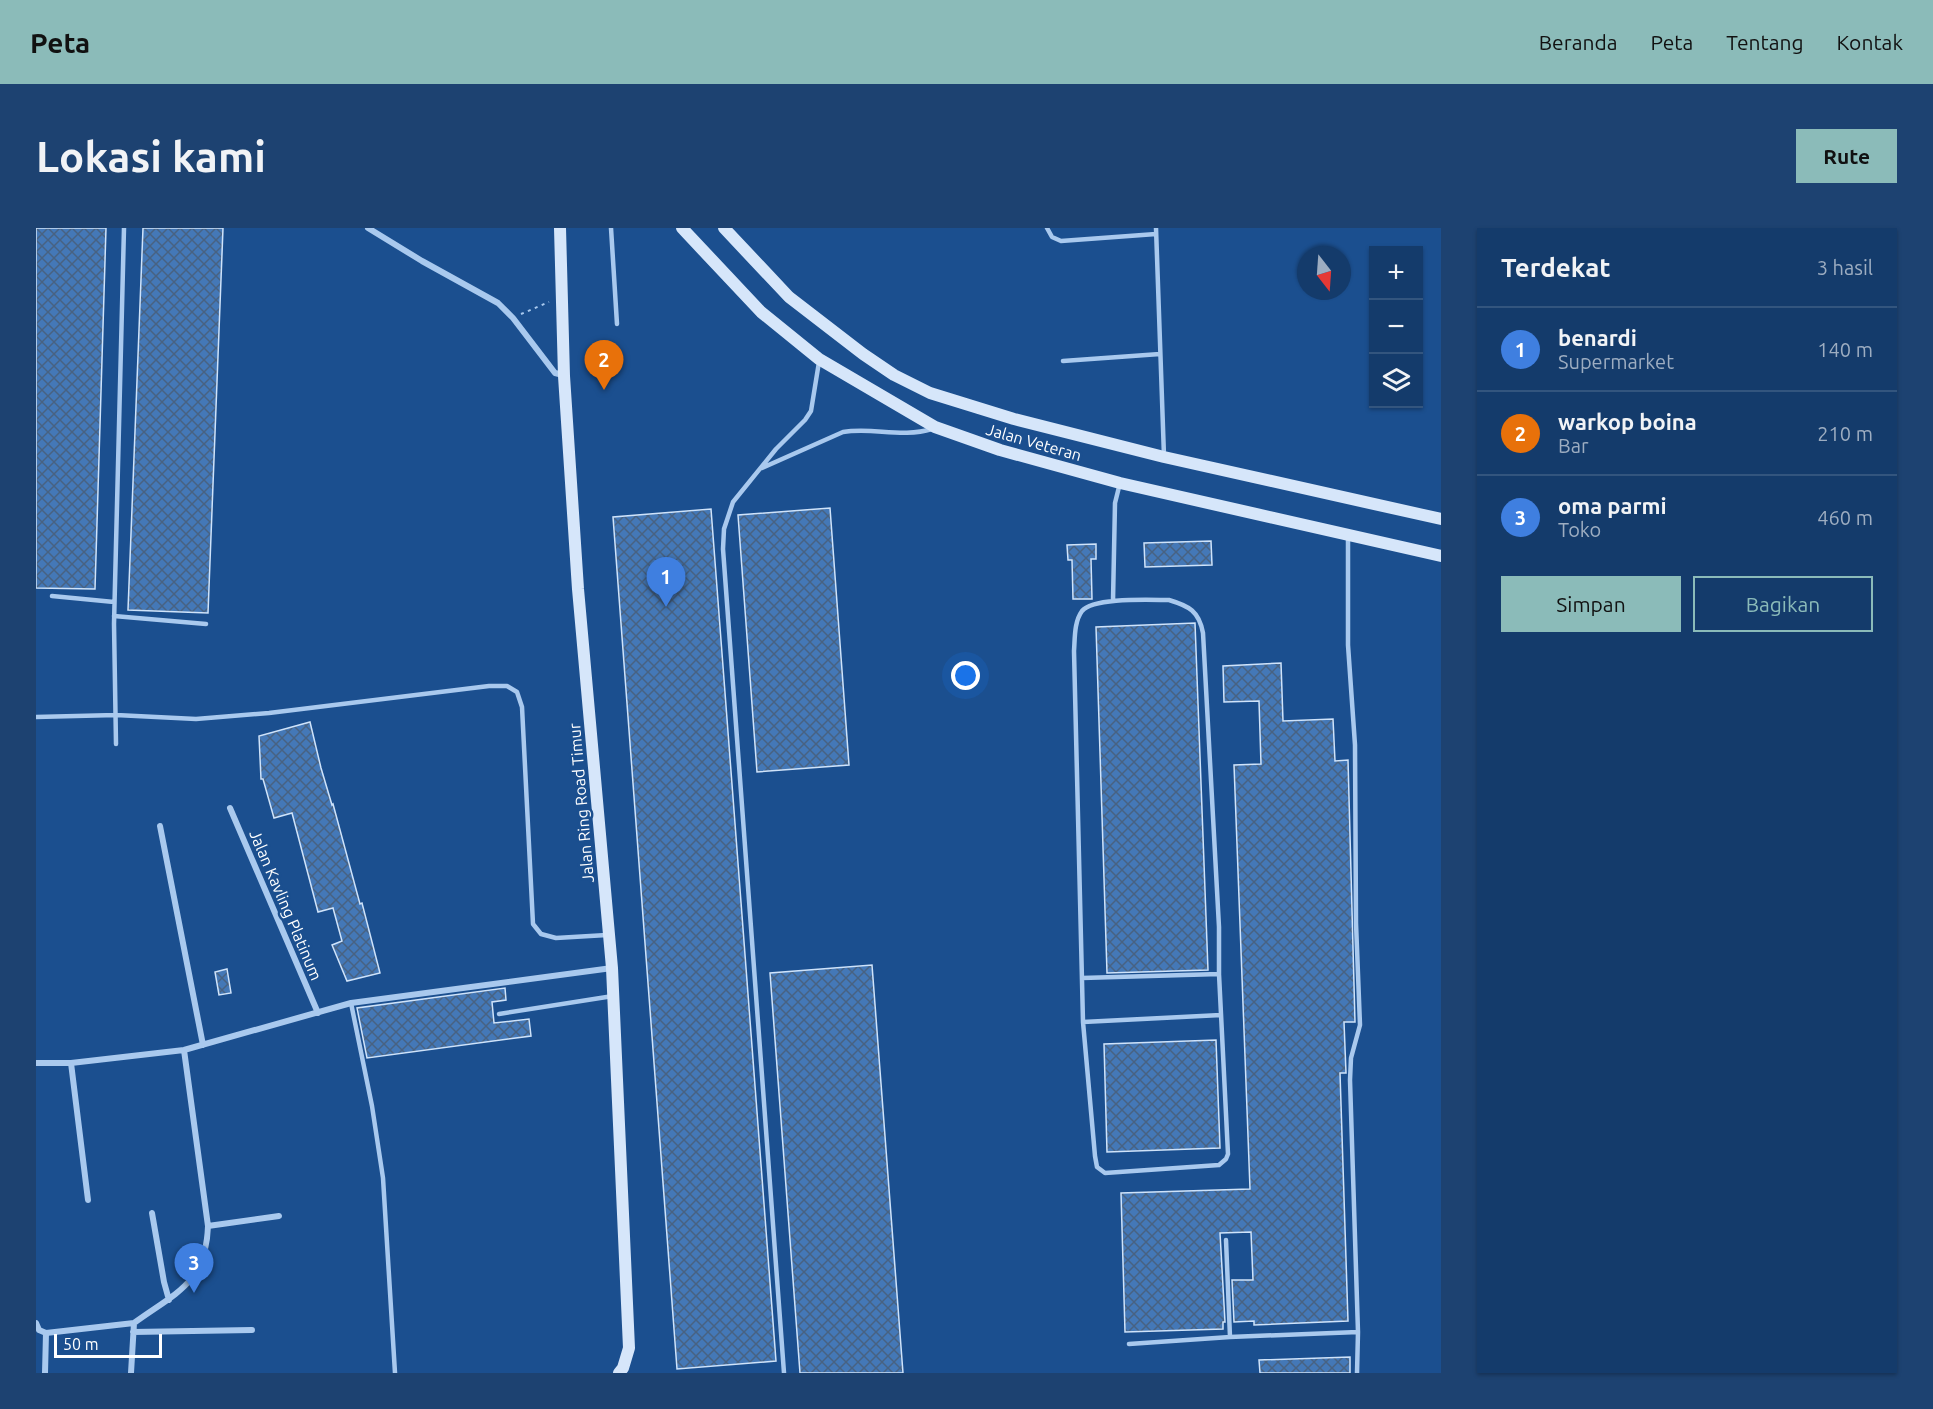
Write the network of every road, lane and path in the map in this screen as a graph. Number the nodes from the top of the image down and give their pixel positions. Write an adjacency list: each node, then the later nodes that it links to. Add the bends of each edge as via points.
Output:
1 (124, 228): 25 (lane)
2 (368, 228): 10 (street, via 498,303)
3 (560, 228): 9 (main road, Jalan Ring Road Timur)
4 (611, 228): 11 (lane)
5 (682, 228): 13 (main road, Jalan Veteran, via 761,312)
6 (724, 228): 17 (main road, Jalan Veteran, via 789,297 894,375 930,393 1014,419)
7 (1047, 228): 8 (lane, via 1052,237 1061,241)
8 (1156, 231): 12 (lane)
9 (562, 296): 10 (path); 15 (main road, Jalan Ring Road Timur)
10 (513, 318): 15 (street, via 555,374)
11 (617, 324)
12 (1160, 354): 14 (lane); 17 (lane)
13 (819, 359): 16 (main road, Jalan Veteran); 18 (lane, via 813,401 805,420)
14 (1063, 361)
15 (564, 375): 33 (main road, Jalan Ring Road Timur, via 578,589)
16 (935, 428): 18 (lane, via 910,433 856,430 833,436); 19 (main road, Jalan Veteran)
17 (1164, 457): 20 (main road, Jalan Veteran)
18 (760, 469): 65 (lane, via 733,502 724,529 723,549)
19 (1120, 483): 21 (main road, Jalan Veteran); 24 (lane, via 1115,500)
20 (1441, 519)
21 (1347, 539): 22 (main road, Jalan Veteran); 57 (lane, via 1360,1025 1350,1080)
22 (1441, 556)
23 (52, 596): 25 (lane)
24 (1113, 601): 35 (lane, via 1169,600 1188,607 1201,623); 36 (lane, via 1086,607 1075,627)
25 (114, 602): 26 (lane)
26 (114, 616): 27 (lane); 28 (lane)
27 (206, 624)
28 (116, 715): 29 (lane); 30 (lane); 33 (lane, via 206,718 507,686 518,692 522,707 533,924 541,934 556,938)
29 (36, 717)
30 (116, 744)
31 (230, 808): 39 (street, Jalan Kavling Platinum)
32 (160, 826): 43 (street)
33 (609, 934): 34 (main road, Jalan Ring Road Timur)
34 (612, 968): 37 (main road, Jalan Ring Road Timur); 38 (street)
35 (1219, 974): 36 (lane); 41 (lane)
36 (1082, 978): 42 (lane)
37 (613, 996): 40 (lane); 61 (main road, Jalan Ring Road Timur, via 629,1348)
38 (351, 1003): 39 (street); 64 (lane, via 383,1178)
39 (318, 1013): 43 (street)
40 (499, 1014)
41 (1221, 1015): 42 (lane); 42 (lane, via 1226,1159 1219,1165 1111,1173 1101,1171 1096,1162)
42 (1083, 1022)
43 (203, 1045): 44 (street)
44 (184, 1050): 46 (street); 50 (street)
45 (36, 1063): 46 (street)
46 (71, 1063): 47 (street)
47 (88, 1200)
48 (152, 1213): 52 (street)
49 (279, 1216): 50 (street)
50 (208, 1226): 52 (street, via 200,1266 188,1284)
51 (1226, 1240): 59 (lane)
52 (169, 1300): 54 (street)
53 (36, 1323): 58 (street)
54 (134, 1323): 56 (street); 58 (street)
55 (252, 1330): 56 (street)
56 (133, 1332): 63 (street)
57 (1358, 1332): 59 (lane); 66 (lane)
58 (46, 1333): 62 (street)
59 (1230, 1337): 60 (lane)
60 (1129, 1344)
61 (625, 1371)
62 (45, 1373)
63 (131, 1373)
64 (395, 1373)
65 (783, 1373)
66 (1358, 1373)

